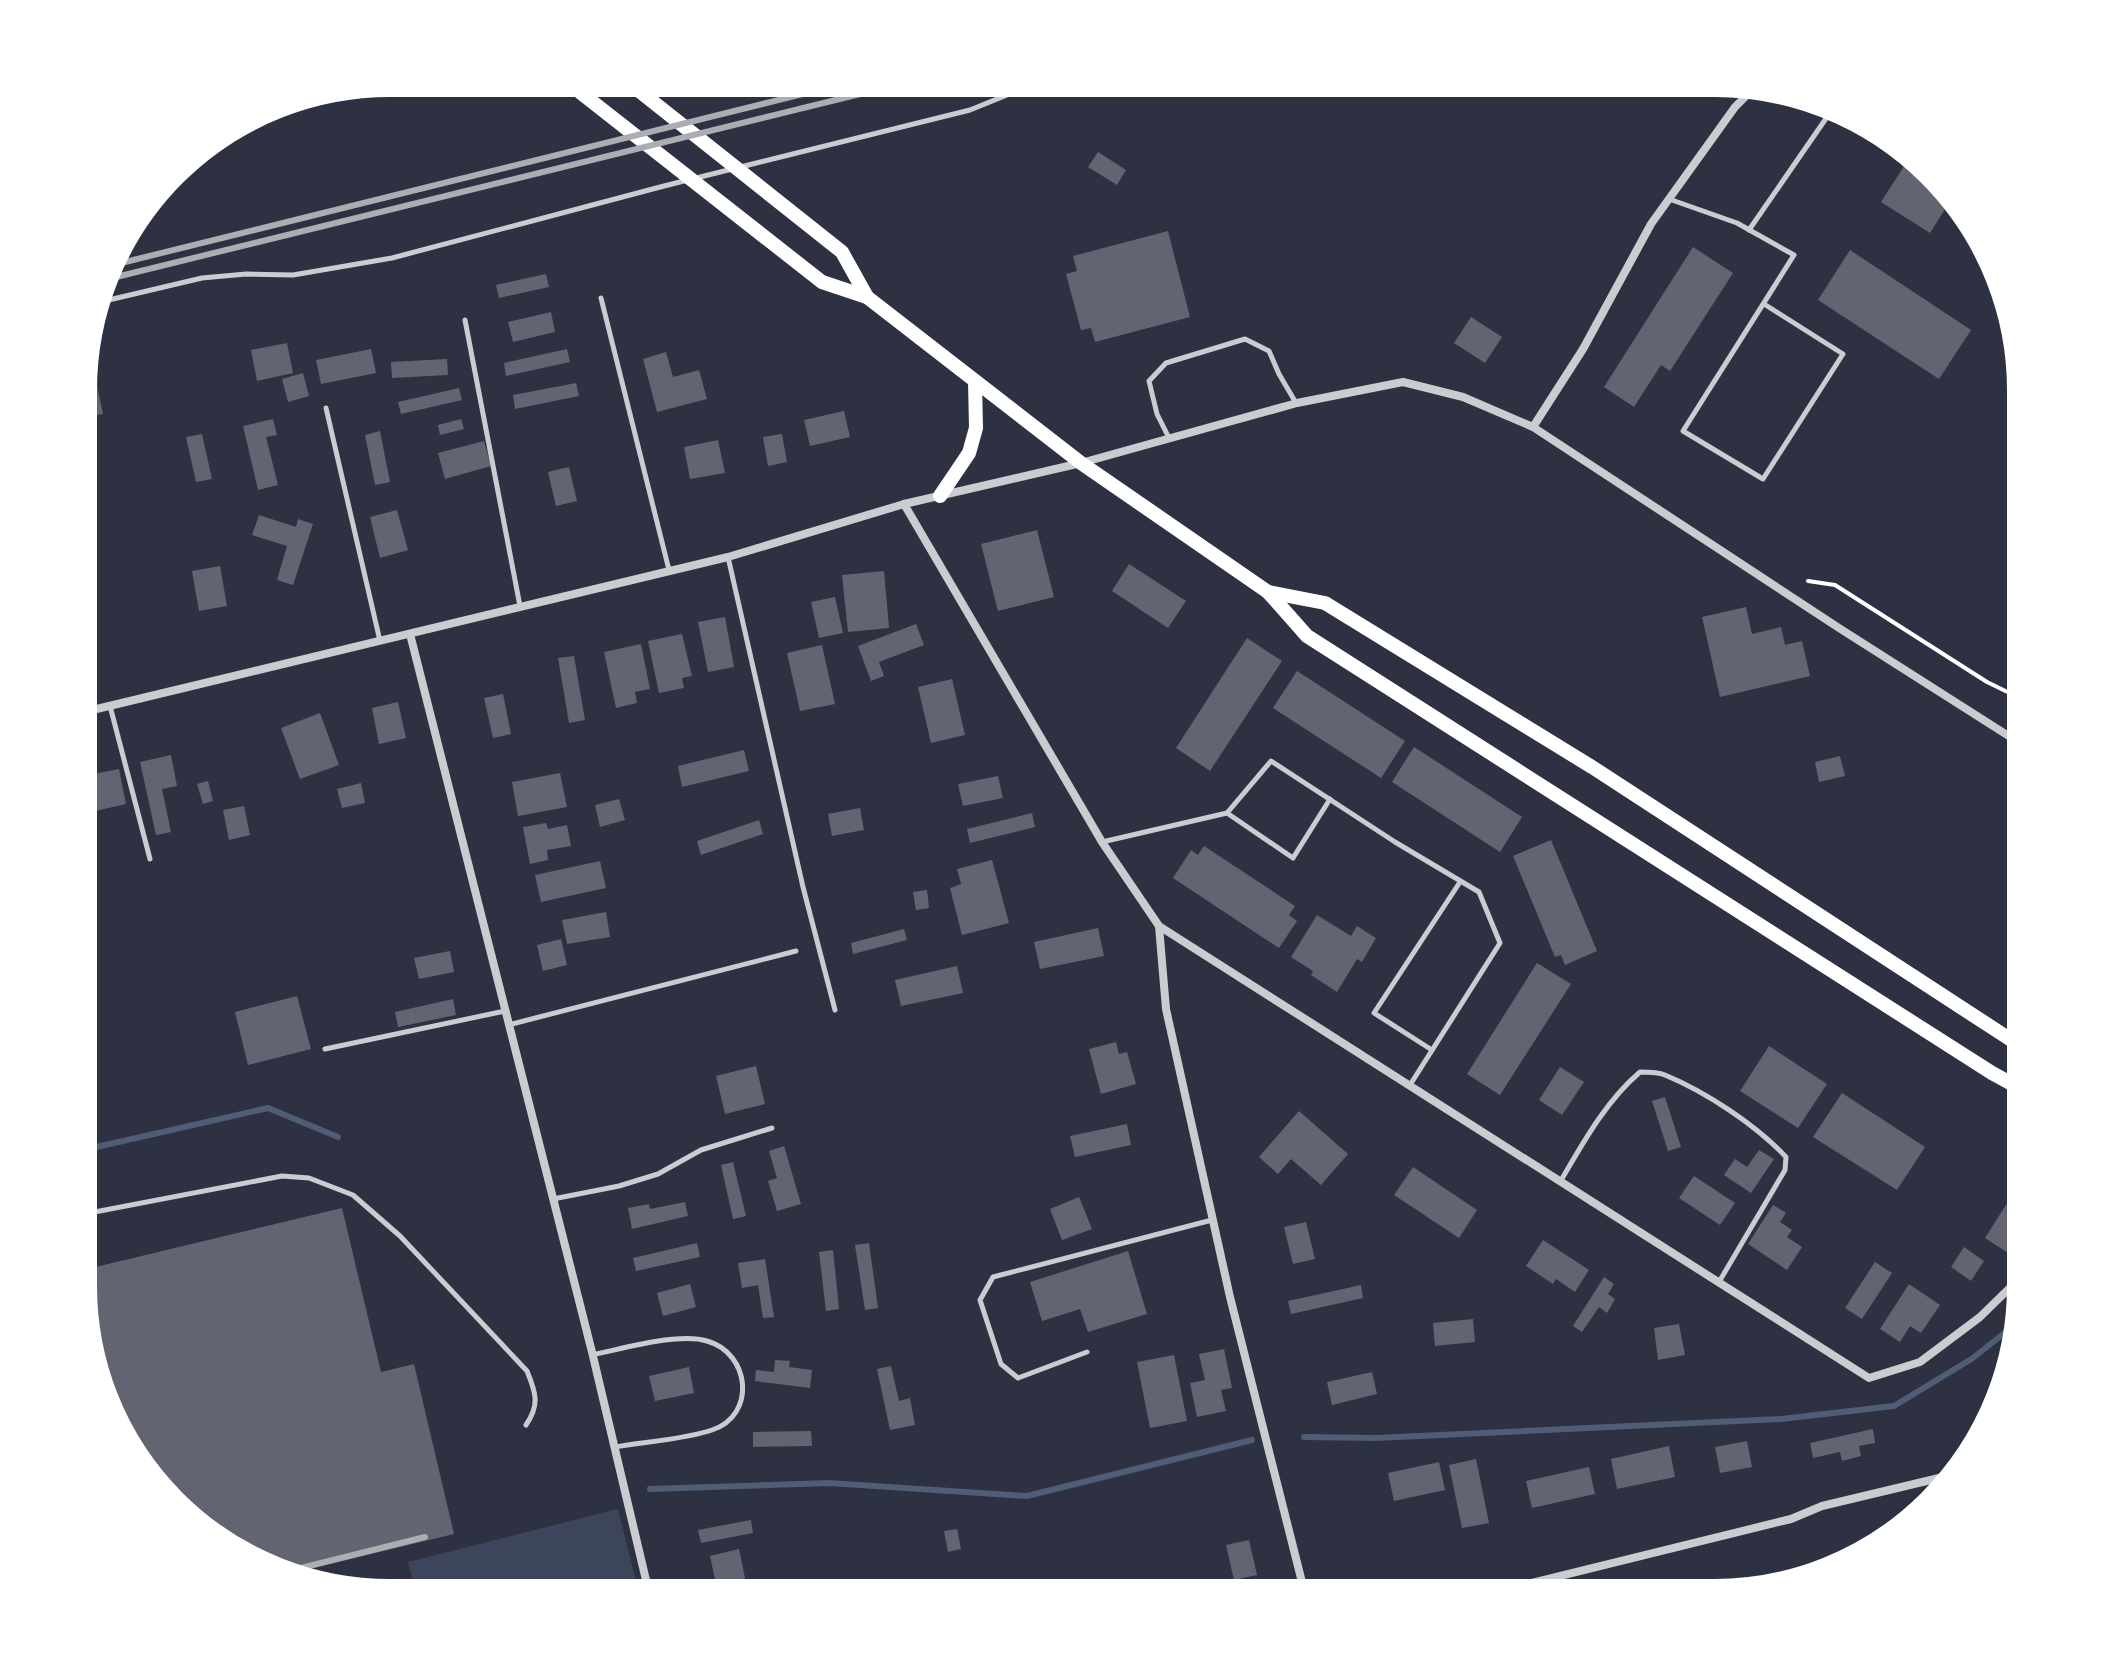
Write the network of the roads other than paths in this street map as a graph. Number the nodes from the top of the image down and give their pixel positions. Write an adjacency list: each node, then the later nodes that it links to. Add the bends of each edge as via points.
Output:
1 (580, 92): 8 (main road, via 822,282)
2 (640, 92): 8 (main road, via 842,252)
3 (1014, 92): 10 (lane, via 970,110 392,258 293,275 202,278)
4 (1748, 94): 6 (street)
5 (1828, 115): 7 (lane)
6 (1669, 199): 7 (lane); 16 (street)
7 (1749, 230): 11 (lane, via 1794,255)
8 (867, 297): 13 (main road)
9 (601, 298): 22 (lane)
10 (106, 301)
11 (1764, 304): 11 (lane, via 1683,431 1763,479 1843,354)
12 (465, 320): 24 (lane)
13 (975, 381): 18 (main road); 19 (main road, via 976,428 969,453)
14 (1297, 403): 16 (street, via 1403,382 1463,397); 17 (street); 17 (lane, via 1269,351 1245,339 1166,363 1149,381 1157,414)
15 (326, 408): 26 (lane)
16 (1533, 427): 29 (street)
17 (1171, 440): 18 (street)
18 (1081, 463): 19 (street); 23 (main road)
19 (940, 496): 20 (street)
20 (904, 504): 21 (street); 32 (street)
21 (728, 557): 22 (street); 37 (lane)
22 (670, 571): 24 (street)
23 (1268, 592): 40 (main road, via 1325,603 1592,767); 43 (main road, via 1307,636)
24 (520, 607): 25 (street)
25 (410, 634): 26 (street); 38 (street)
26 (380, 641): 27 (street)
27 (110, 705): 28 (street); 33 (lane)
28 (92, 710)
29 (2012, 738)
30 (1330, 799): 31 (lane, via 1271,761); 31 (lane, via 1293,858); 34 (lane)
31 (1227, 813): 32 (lane)
32 (1102, 842): 35 (street)
33 (150, 859)
34 (1460, 882): 42 (lane, via 1479,892 1500,943); 42 (lane, via 1374,1013)
35 (1159, 926): 44 (street); 49 (street, via 1166,1009)
36 (796, 951): 39 (lane)
37 (835, 1010)
38 (505, 1011): 39 (street); 41 (lane)
39 (508, 1025): 47 (street)
40 (2012, 1041)
41 (325, 1049)
42 (1432, 1050): 44 (lane)
43 (2012, 1084)
44 (1410, 1085): 46 (street)
45 (772, 1128): 47 (lane, via 701,1150 658,1174)
46 (1560, 1182): 50 (street); 50 (lane, via 1615,1098 1640,1072 1662,1073 1720,1105 1786,1157 1785,1170)
47 (552, 1199): 53 (street)
48 (92, 1213): 54 (lane, via 282,1176 309,1178 353,1195 400,1236 527,1371 535,1390 535,1412)
49 (1213, 1220): 52 (lane, via 993,1277 980,1300 1001,1364 1018,1378); 58 (street)
50 (1719, 1283): 51 (street, via 1869,1378 1920,1362)
51 (2012, 1286)
52 (1087, 1352)
53 (592, 1355): 55 (street); 55 (lane, via 703,1339 720,1345 743,1376 741,1403 732,1419 712,1430)
54 (526, 1425)
55 (614, 1447): 57 (street)
56 (1942, 1477): 59 (street)
57 (647, 1584)
58 (1303, 1584)
59 (1528, 1584)

